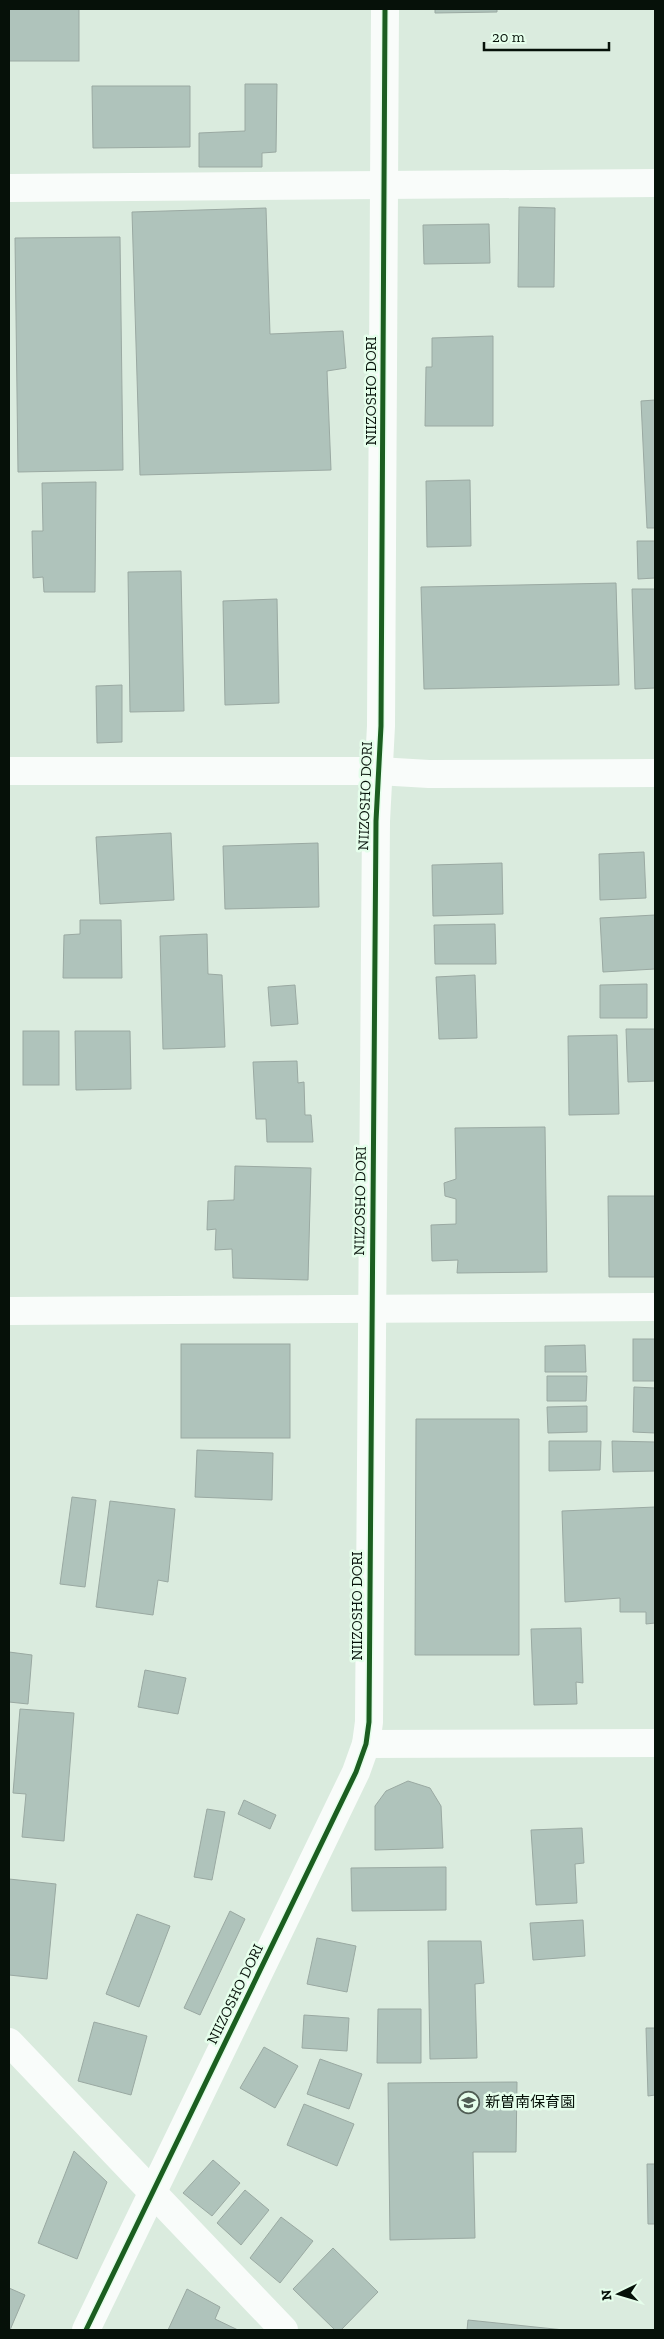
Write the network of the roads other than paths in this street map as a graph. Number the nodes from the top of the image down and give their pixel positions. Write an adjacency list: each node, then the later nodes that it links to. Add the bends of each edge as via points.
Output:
1 (385, 9): 3 (street, NIIZOSHO DORI)
2 (655, 183): 3 (street)
3 (384, 184): 4 (street); 6 (street, NIIZOSHO DORI, via 381,726)
4 (9, 188)
5 (9, 771): 6 (street)
6 (378, 772): 7 (street); 9 (street, NIIZOSHO DORI)
7 (655, 773)
8 (655, 1307): 9 (street)
9 (371, 1309): 10 (street); 12 (street, NIIZOSHO DORI, via 369,1714)
10 (9, 1311)
11 (655, 1743): 12 (street)
12 (366, 1744): 14 (street, NIIZOSHO DORI)
13 (9, 2042): 14 (street)
14 (153, 2192): 15 (street, NIIZOSHO DORI); 16 (street)
15 (86, 2330)
16 (284, 2330)

